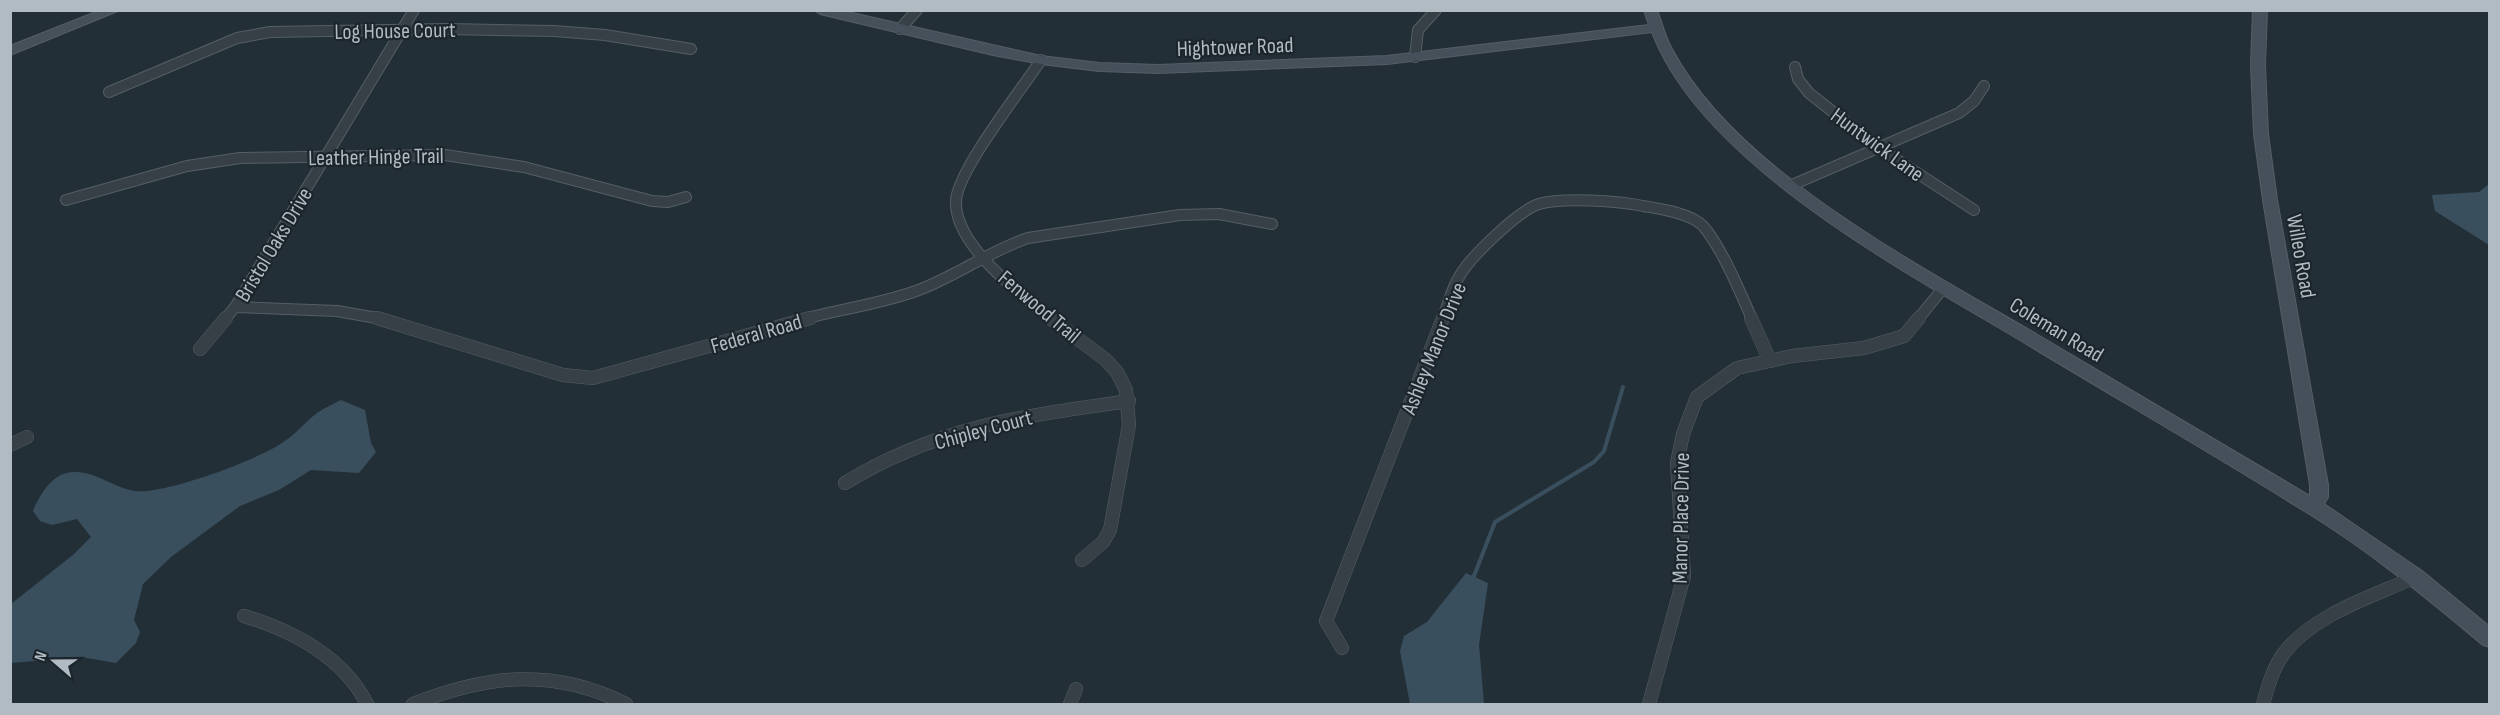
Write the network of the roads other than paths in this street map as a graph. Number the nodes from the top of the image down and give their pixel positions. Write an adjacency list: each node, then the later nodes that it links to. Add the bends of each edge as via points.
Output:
1 (114, 10): 12 (street)
2 (414, 10): 10 (street, Bristol Oaks Drive)
3 (820, 10): 9 (street, Hightower Road)
4 (917, 10): 9 (street)
5 (1436, 10): 13 (street, via 1417,28)
6 (1650, 10): 8 (street, Coleman Road)
7 (2260, 10): 34 (street, Willeo Road, via 2261,134 2319,485 2319,497)
8 (1655, 28): 13 (street, Hightower Road); 20 (street, Coleman Road, via 1672,63 1699,100)
9 (900, 29): 14 (street, Hightower Road)
10 (403, 30): 11 (street, Log House Court, via 557,31); 17 (street, Log House Court, via 249,35); 19 (street, Bristol Oaks Drive)
11 (691, 48)
12 (10, 51)
13 (1415, 57): 14 (street, Hightower Road, via 1330,64 1158,69)
14 (1041, 60): 25 (street, Fenwood Trail, via 959,186 959,222)
15 (1795, 67): 18 (street, Huntwick Lane, via 1798,79 1809,93)
16 (1984, 86): 18 (street, via 1959,113)
17 (109, 92)
18 (1879, 148): 20 (street); 23 (street, Huntwick Lane)
19 (327, 156): 21 (street, Leather Hinge Trail, via 476,156 652,201); 22 (street, Leather Hinge Trail, via 212,160); 27 (street, Bristol Oaks Drive)
20 (1792, 185): 26 (street, Coleman Road, via 1840,222)
21 (686, 197)
22 (66, 200)
23 (1974, 210)
24 (1272, 224): 25 (street, Federal Road, via 1219,214 1180,214 1028,238)
25 (986, 258): 27 (street, Federal Road, via 914,292 592,378 563,375 368,315); 30 (street, Fenwood Trail, via 1029,302 1108,362 1122,380)
26 (1944, 287): 29 (street, Manor Place Drive, via 1904,336 1864,348); 34 (street, Coleman Road)
27 (236, 307): 28 (street, Bristol Oaks Drive)
28 (200, 349)
29 (1770, 361): 39 (street, Ashley Manor Drive, via 1731,273 1702,225 1673,211 1630,203 1563,201 1526,208 1459,276 1326,621); 45 (street, Manor Place Drive, via 1737,368 1697,396 1683,434 1677,463 1684,576)
30 (1129, 401): 33 (street, Chipley Court, via 971,427 867,468); 35 (street, Fenwood Trail, via 1130,425 1108,534)
31 (27, 437): 32 (street)
32 (10, 445)
33 (845, 483)
34 (2312, 506): 36 (street, Coleman Road)
35 (1082, 560)
36 (2415, 577): 38 (street, Coleman Road); 46 (street, via 2311,627 2289,647 2272,672)
37 (244, 616): 41 (street, via 266,621 316,648 362,691)
38 (2490, 639)
39 (1342, 648)
40 (1076, 688): 44 (street)
41 (367, 705)
42 (413, 705): 43 (street, via 476,682 506,678 571,684 611,695)
43 (626, 705)
44 (1070, 705)
45 (1649, 705)
46 (2263, 705)

